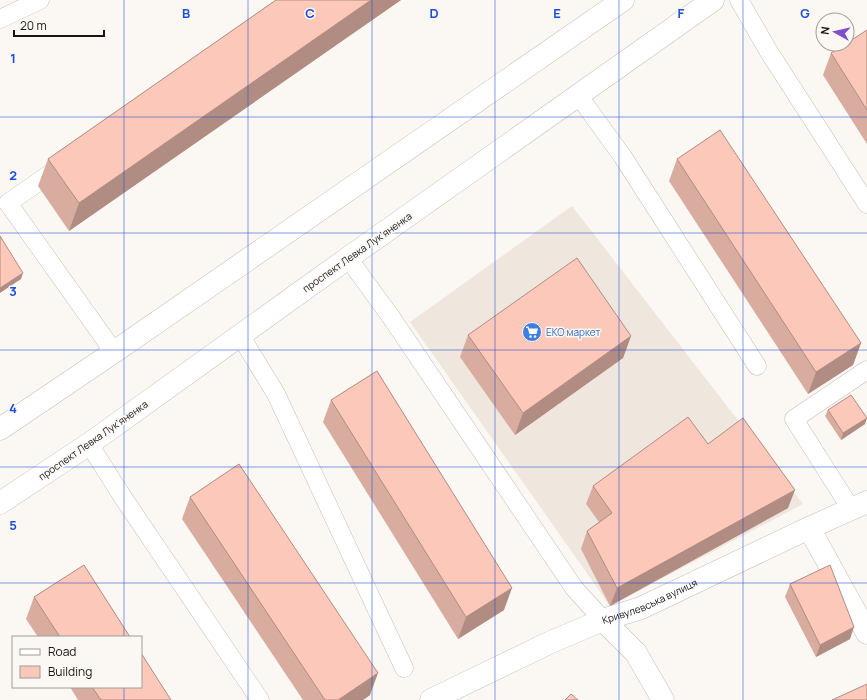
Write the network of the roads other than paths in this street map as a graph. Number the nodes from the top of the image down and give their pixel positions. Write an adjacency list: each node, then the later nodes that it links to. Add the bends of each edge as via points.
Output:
1 (40, 0): 5 (lane)
2 (623, 0): 12 (main road)
3 (713, 0): 6 (main road, проспект Левка Лукʼяненка)
4 (739, 0): 9 (lane, via 769,52)
5 (0, 19)
6 (578, 95): 10 (main road, проспект Левка Лукʼяненка); 13 (lane, via 622,157)
7 (73, 158): 8 (lane)
8 (4, 200): 12 (lane)
9 (867, 204)
10 (348, 258): 11 (main road, проспект Левка Лукʼяненка); 20 (lane, via 391,317 574,588)
11 (240, 335): 16 (main road, проспект Левка Лукʼяненка); 22 (lane, via 276,394)
12 (114, 352): 15 (main road)
13 (757, 366)
14 (867, 370): 18 (lane, via 794,419)
15 (0, 429)
16 (89, 444): 17 (main road, проспект Левка Лукʼяненка); 23 (lane)
17 (0, 503)
18 (859, 506): 19 (main road, Кривулевська вулиця)
19 (809, 528): 20 (main road, Кривулевська вулиця, via 641,608); 21 (main road)
20 (603, 620): 24 (main road, Кривулевська вулиця); 25 (main road, via 636,653)
21 (867, 633)
22 (404, 668)
23 (260, 700)
24 (431, 700)
25 (663, 700)

